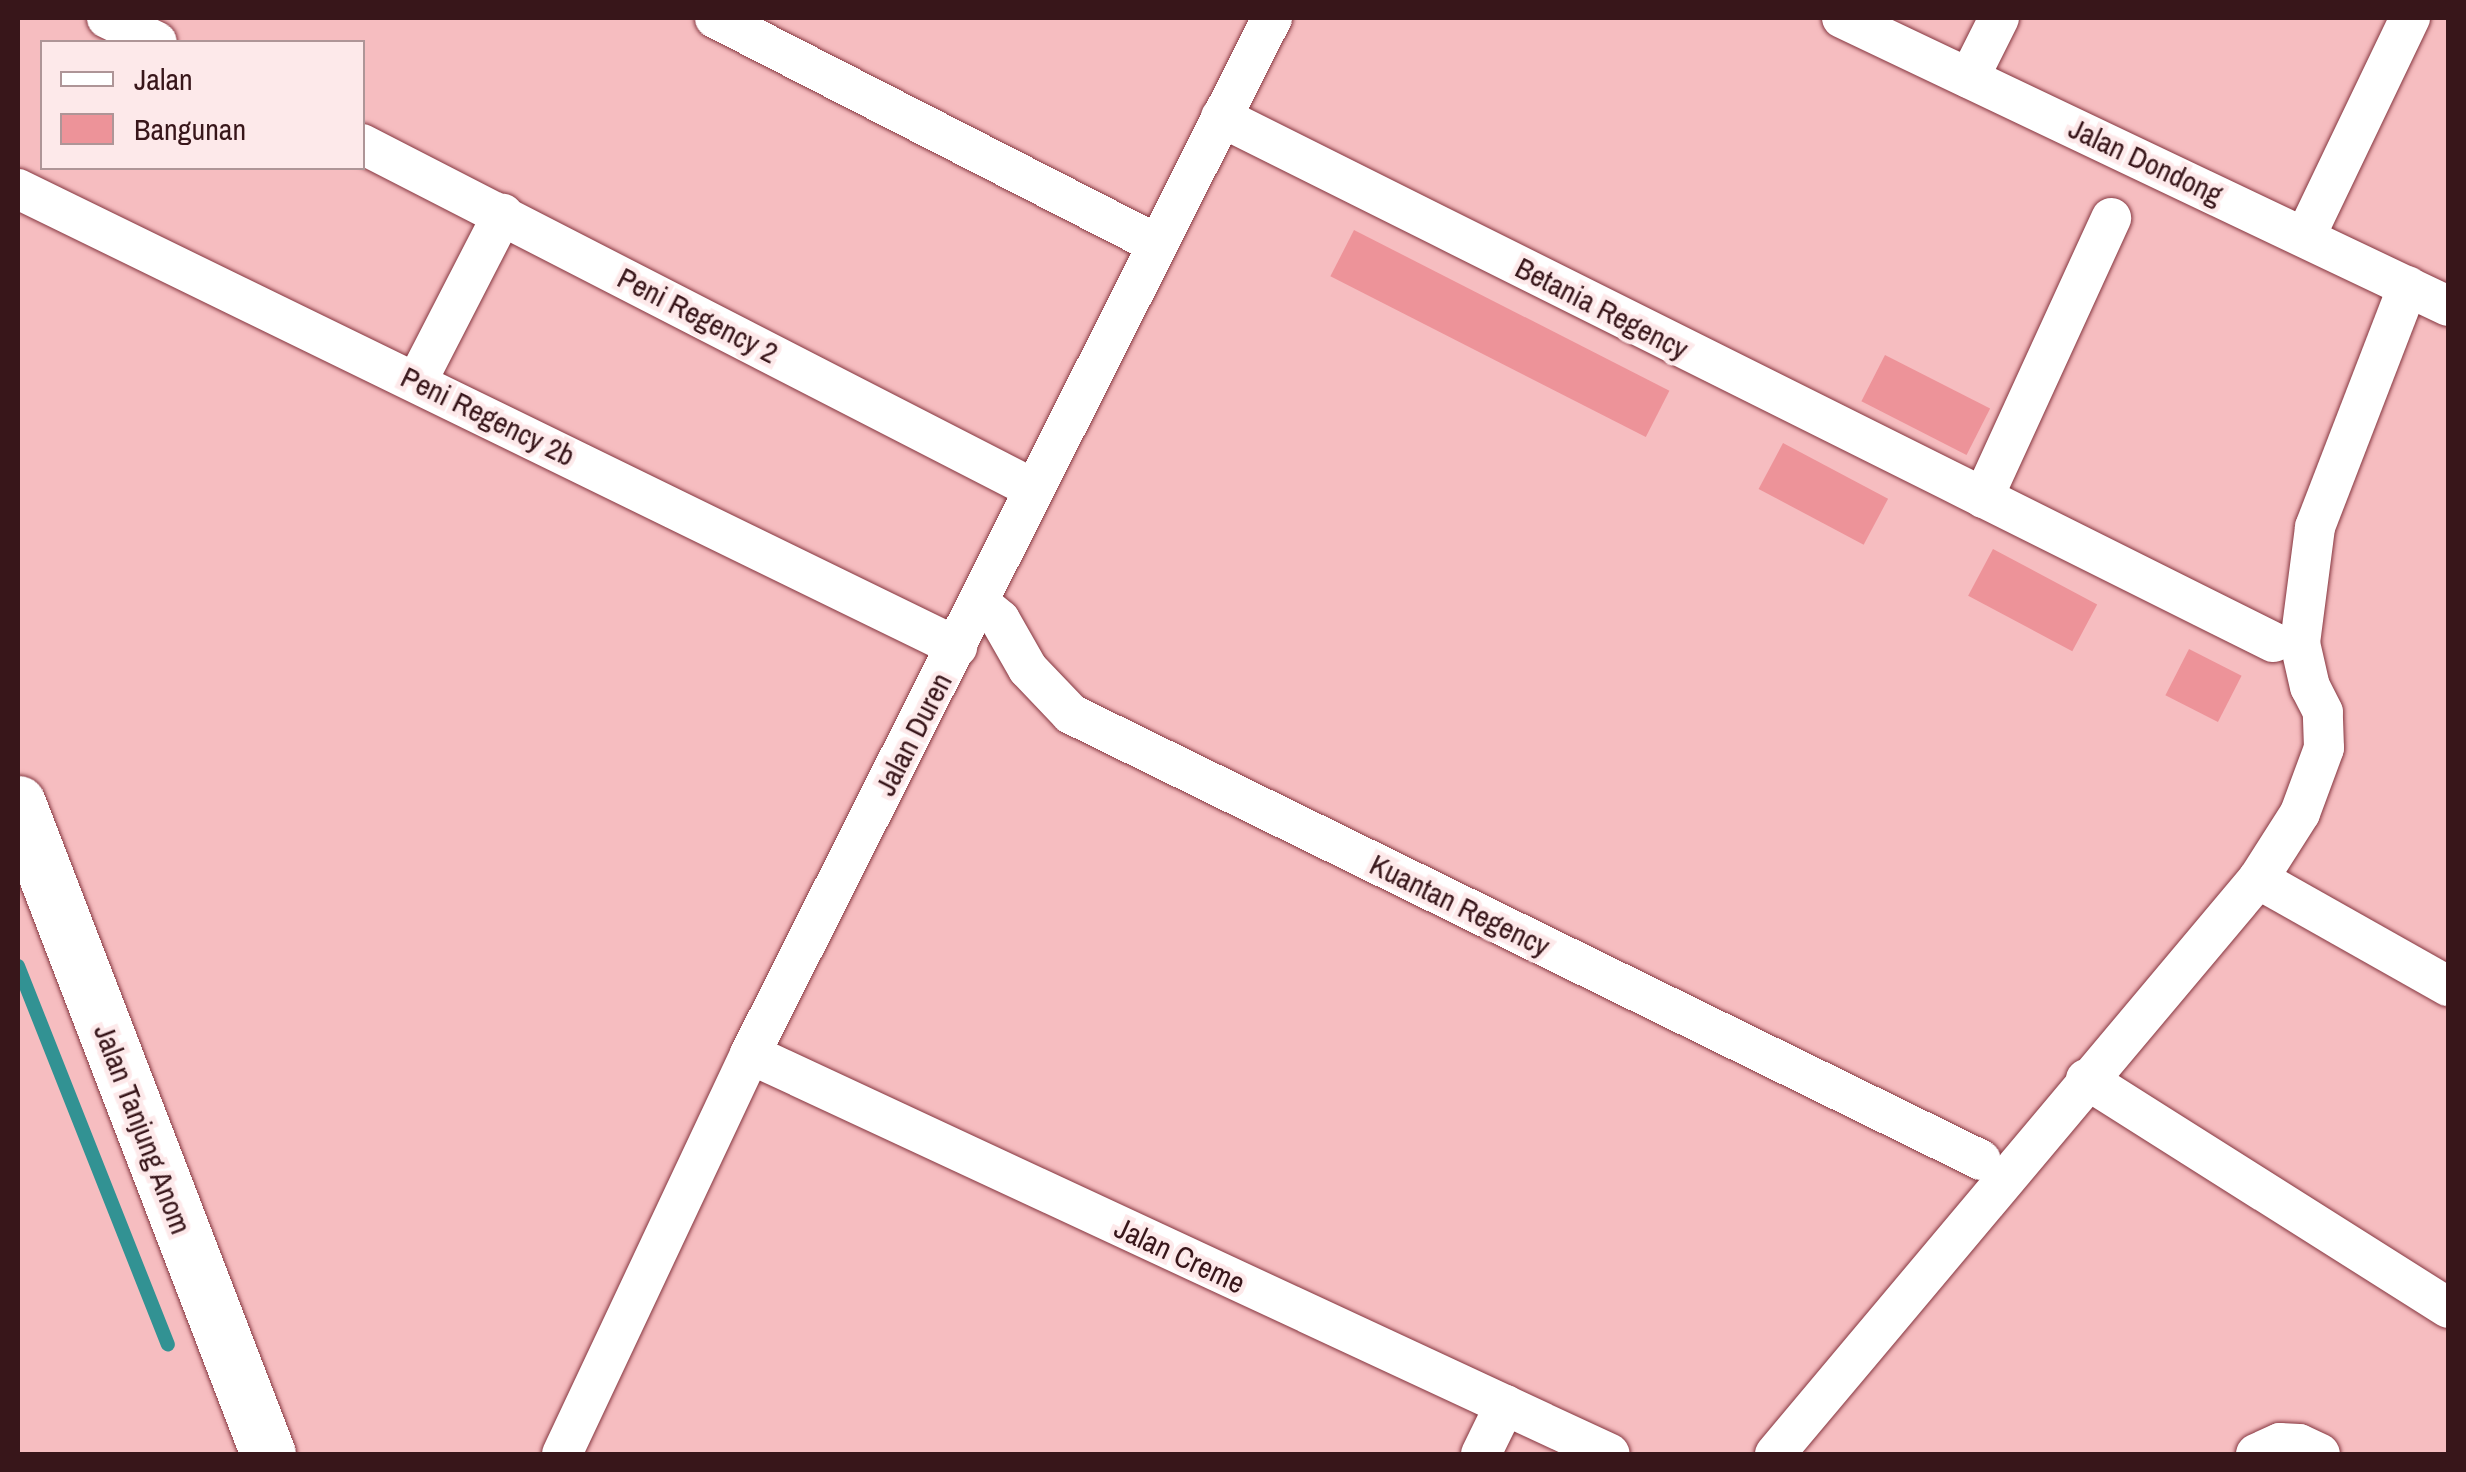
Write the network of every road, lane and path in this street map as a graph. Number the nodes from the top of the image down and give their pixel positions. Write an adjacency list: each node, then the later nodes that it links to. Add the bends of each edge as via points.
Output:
1 (107, 18): 7 (street)
2 (716, 18): 15 (street)
3 (1272, 18): 9 (street, Jalan Duren)
4 (1842, 18): 8 (street, Jalan Dondong)
5 (1999, 18): 8 (street)
6 (2410, 18): 14 (street)
7 (154, 40)
8 (1969, 78): 14 (street, Jalan Dondong)
9 (1221, 117): 15 (street, Jalan Duren); 20 (street, Betania Regency)
10 (365, 145): 12 (street, Peni Regency 2)
11 (18, 188): 18 (street, Peni Regency 2b)
12 (503, 214): 18 (street); 19 (street, Peni Regency 2)
13 (2110, 218): 20 (street)
14 (2306, 235): 16 (street, Jalan Dondong)
15 (1157, 244): 19 (street, Jalan Duren)
16 (2408, 286): 17 (street, Jalan Dondong); 25 (street, via 2314,528 2307,566 2300,643 2322,712 2324,748 2300,813)
17 (2448, 306)
18 (418, 382): 23 (street, Peni Regency 2b)
19 (1032, 488): 21 (street, Jalan Duren)
20 (1983, 498): 22 (street, Betania Regency)
21 (978, 602): 23 (street, Jalan Duren); 29 (street, Kuantan Regency, via 1000,620 1028,669 1071,714)
22 (2273, 642)
23 (957, 647): 27 (street, Jalan Duren)
24 (18, 804): 32 (main road, Jalan Tanjung Anom)
25 (2258, 879): 26 (street); 28 (street)
26 (2448, 986)
27 (750, 1054): 31 (street, Jalan Creme); 33 (street, Jalan Duren)
28 (2086, 1079): 30 (street); 36 (street)
29 (1982, 1160)
30 (2448, 1308)
31 (1505, 1406): 34 (street); 35 (street, Jalan Creme)
32 (268, 1454)
33 (562, 1454)
34 (1481, 1454)
35 (1610, 1454)
36 (1775, 1454)
37 (2256, 1454): 38 (street, via 2280,1443)
38 (2320, 1454)

